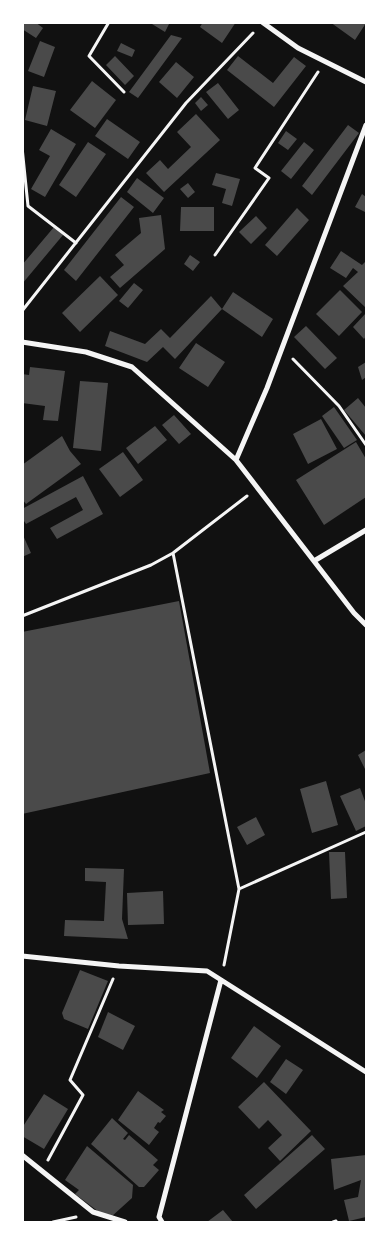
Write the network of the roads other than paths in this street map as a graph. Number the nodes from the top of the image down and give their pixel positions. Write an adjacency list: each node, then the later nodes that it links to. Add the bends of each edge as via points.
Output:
1 (262, 23): 2 (street, via 298,48)
2 (366, 82)
3 (366, 125): 5 (street, via 267,388)
4 (22, 342): 5 (street, via 86,352 132,367)
5 (236, 460): 7 (street)
6 (366, 530): 7 (street)
7 (314, 561): 8 (street)
8 (366, 625)
9 (22, 956): 10 (street, via 207,971)
10 (221, 980): 11 (street); 14 (street, via 159,1218)
11 (366, 1072)
12 (22, 1155): 13 (street, via 93,1212)
13 (125, 1222)
14 (162, 1222)

